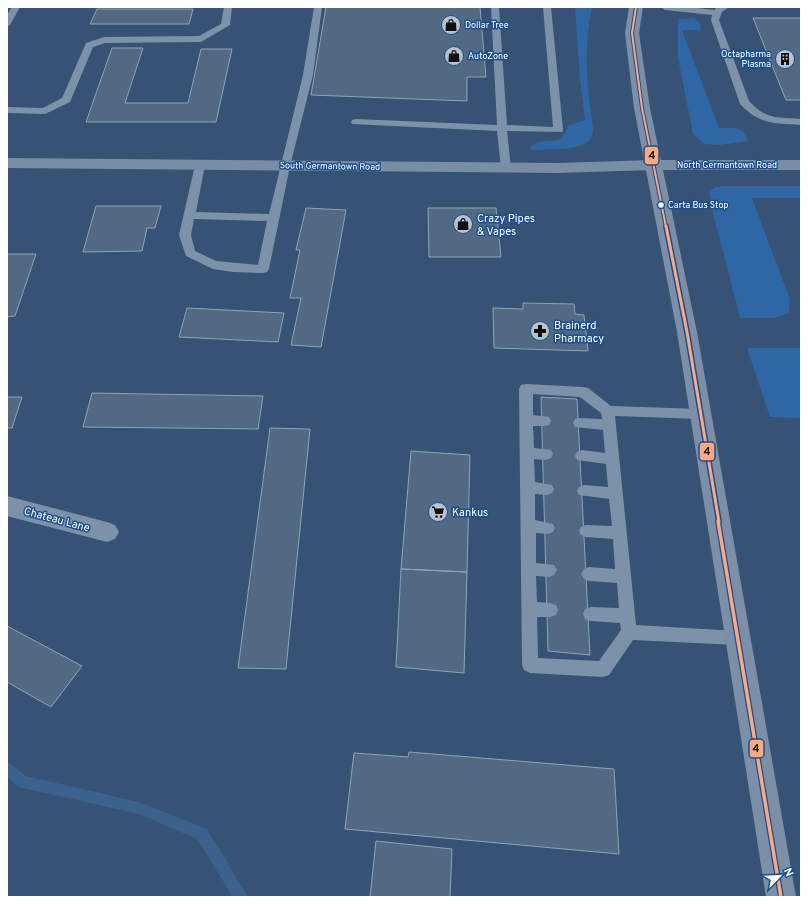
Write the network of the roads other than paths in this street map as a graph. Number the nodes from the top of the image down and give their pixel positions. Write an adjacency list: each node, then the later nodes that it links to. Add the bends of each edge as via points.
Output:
1 (16, 7): 10 (lane)
2 (228, 7): 11 (lane, via 225,25 201,39 104,40 90,45 66,100 45,111)
3 (318, 7): 19 (lane, via 308,75)
4 (495, 7): 14 (lane)
5 (547, 7): 14 (lane, via 558,130)
6 (636, 7): 17 (main road, via 632,32 642,108)
7 (665, 7): 9 (lane)
8 (725, 7): 9 (lane)
9 (716, 13): 13 (lane, via 714,20 744,102 754,113 771,120)
10 (7, 23)
11 (7, 111)
12 (356, 122): 14 (lane)
13 (801, 122)
14 (502, 128): 20 (lane)
15 (7, 163): 16 (main road, South Germantown Road)
16 (200, 165): 19 (main road, South Germantown Road); 21 (lane)
17 (654, 165): 18 (main road, North Germantown Road); 20 (main road, South Germantown Road); 23 (main road)
18 (801, 165)
19 (285, 166): 20 (main road, South Germantown Road); 22 (lane)
20 (506, 168)
21 (189, 214): 22 (lane); 22 (lane, via 185,235 190,253 213,265 233,268 263,269)
22 (273, 218)
23 (700, 414): 24 (lane); 51 (main road)
24 (609, 418): 25 (lane, via 583,392 526,389); 27 (lane); 31 (lane)
25 (526, 420): 26 (lane); 28 (lane)
26 (544, 421)
27 (580, 423)
28 (527, 453): 29 (lane); 32 (lane)
29 (546, 454)
30 (582, 456): 31 (lane)
31 (612, 458): 35 (lane)
32 (527, 487): 33 (lane); 37 (lane)
33 (547, 489)
34 (584, 491): 35 (lane)
35 (616, 493): 41 (lane)
36 (7, 506): 40 (street, Chateau Lane)
37 (528, 526): 38 (lane); 42 (lane)
38 (548, 528)
39 (586, 531): 41 (lane)
40 (107, 532)
41 (620, 533): 45 (lane)
42 (528, 569): 43 (lane); 46 (lane)
43 (549, 570)
44 (589, 574): 45 (lane)
45 (624, 577): 49 (lane)
46 (529, 609): 47 (lane); 50 (lane, via 530,665 603,669)
47 (550, 610)
48 (591, 614): 49 (lane)
49 (628, 616): 50 (lane)
50 (629, 632): 51 (lane)
51 (737, 638): 52 (main road)
52 (780, 897)

